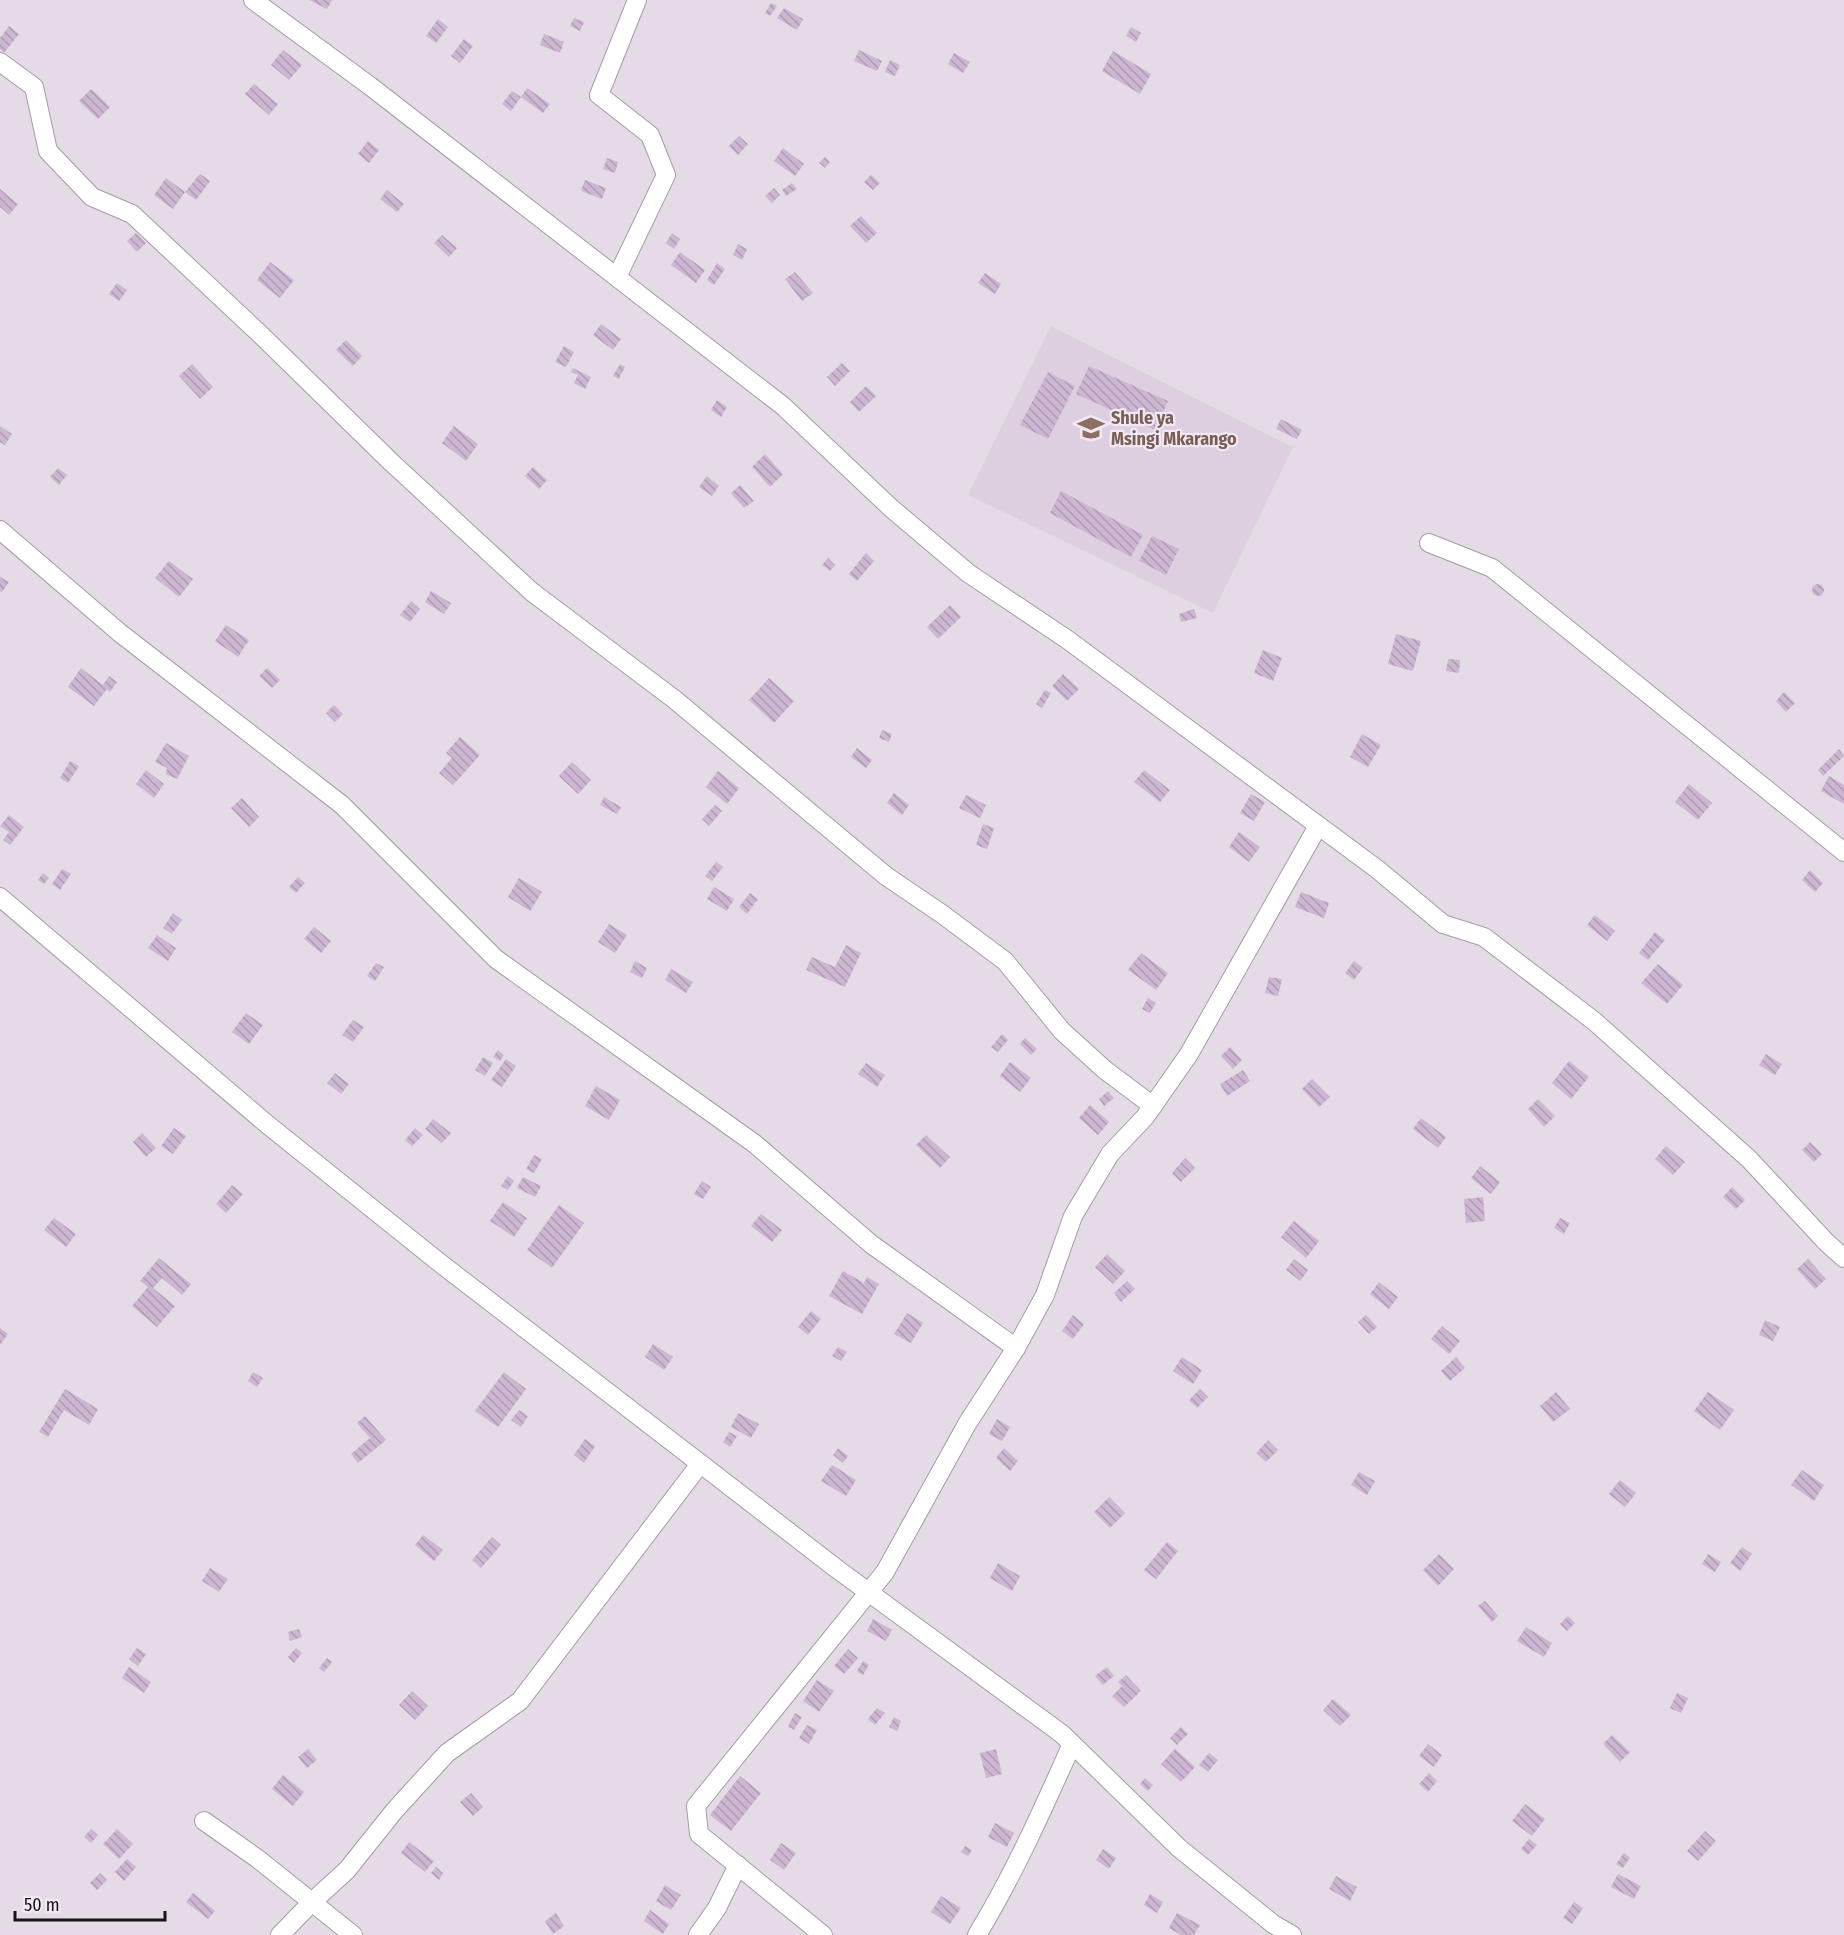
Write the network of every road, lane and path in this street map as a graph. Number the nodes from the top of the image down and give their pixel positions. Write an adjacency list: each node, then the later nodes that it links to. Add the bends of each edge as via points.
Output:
1 (253, 0): 4 (street)
2 (637, 0): 4 (street, via 599,95 650,135 666,175)
3 (0, 62): 10 (street, via 34,87 48,151 92,197 132,214 532,592 674,699 886,876 1005,961 1062,1031)
4 (617, 277): 7 (street, via 783,406 891,508 968,573 1068,640)
5 (0, 530): 12 (street, via 120,633 342,805 496,959 755,1144 871,1244)
6 (1429, 543): 8 (street, via 1492,568)
7 (1318, 826): 10 (street, via 1189,1054); 11 (street, via 1443,924 1484,937 1594,1021 1749,1158)
8 (1844, 852)
9 (0, 897): 13 (street, via 268,1125)
10 (1153, 1106): 12 (street, via 1110,1154 1072,1216 1045,1295)
11 (1844, 1258)
12 (1016, 1348): 14 (street, via 967,1424 885,1572)
13 (700, 1464): 14 (street); 18 (street, via 520,1701 447,1753 347,1870)
14 (868, 1592): 15 (street); 17 (street, via 696,1806 699,1834)
15 (1072, 1744): 23 (street, via 1038,1822); 24 (street, via 1179,1848)
16 (204, 1821): 18 (street)
17 (738, 1865): 21 (street, via 717,1908); 22 (street)
18 (312, 1902): 19 (street); 20 (street)
19 (280, 1935)
20 (353, 1935)
21 (698, 1935)
22 (823, 1935)
23 (977, 1935)
24 (1292, 1935)

